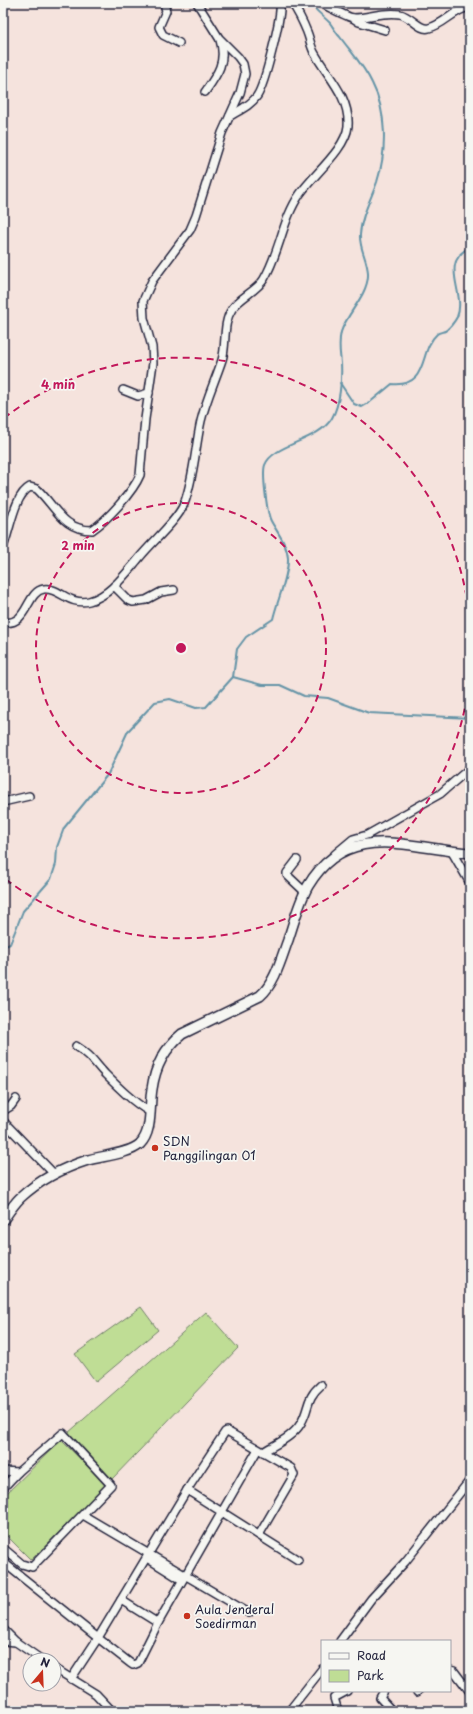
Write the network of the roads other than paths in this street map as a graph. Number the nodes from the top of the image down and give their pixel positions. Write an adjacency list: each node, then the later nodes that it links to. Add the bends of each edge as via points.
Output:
1 (164, 3): 10 (street, via 166,11 159,26 164,35)
2 (197, 3): 9 (street)
3 (280, 3): 12 (street, via 280,16 261,89 253,102)
4 (292, 3): 16 (street, via 307,32 314,53 347,107 348,128 345,138 310,179 294,203 263,281 232,310 227,323 222,358 201,421 184,505)
5 (320, 3): 7 (street)
6 (470, 7): 7 (street, via 458,10 428,29 421,27 411,18 394,13)
7 (353, 18): 8 (street)
8 (385, 30)
9 (219, 38): 11 (street, via 224,52 223,58); 12 (street, via 238,57 245,74)
10 (179, 43)
11 (205, 92)
12 (230, 116): 14 (street, via 190,230 152,281 143,301 154,363)
13 (124, 390): 14 (street, via 138,396)
14 (149, 393): 15 (street, via 140,476 129,493 92,530 82,530 72,526 58,514 46,497 37,489 30,487 21,495)
15 (3, 547)
16 (114, 586): 17 (street, via 133,602); 18 (street, via 91,601 82,602 46,588 40,590 21,616 12,622)
17 (174, 590)
18 (3, 622)
19 (470, 768): 24 (street, via 440,794 368,835 353,839)
20 (29, 796): 21 (street)
21 (3, 802)
22 (452, 852): 23 (street); 24 (street, via 386,842 369,842); 26 (street)
23 (470, 853)
24 (333, 856): 27 (street)
25 (298, 860): 27 (street, via 287,875)
26 (470, 883)
27 (305, 892): 31 (street, via 276,972 266,991 182,1034 172,1042 163,1054 155,1075)
28 (76, 1046): 31 (street, via 91,1056 122,1091)
29 (16, 1099): 30 (street)
30 (3, 1111)
31 (150, 1112): 33 (street, via 143,1139 139,1144)
32 (3, 1120): 33 (street)
33 (54, 1174): 34 (street, via 19,1199)
34 (3, 1220)
35 (321, 1385): 36 (street, via 312,1393 301,1423 293,1434)
36 (260, 1451): 41 (street, via 225,1432); 42 (street); 44 (street, via 291,1468 294,1475)
37 (3, 1472): 38 (street)
38 (18, 1472): 40 (street); 43 (street, via 63,1433 112,1485)
39 (470, 1480): 55 (street, via 405,1562 371,1599)
40 (3, 1488)
41 (187, 1490): 42 (street); 46 (street)
42 (223, 1512): 44 (street); 49 (street)
43 (83, 1515): 45 (street, via 32,1567 22,1564); 46 (street)
44 (259, 1535): 47 (street)
45 (3, 1548)
46 (148, 1556): 49 (street); 50 (street)
47 (298, 1560)
48 (3, 1562): 54 (street)
49 (184, 1577): 51 (street); 52 (street)
50 (121, 1600): 52 (street); 54 (street)
51 (250, 1613)
52 (158, 1623): 54 (street, via 138,1663 133,1665)
53 (3, 1629): 57 (street)
54 (98, 1638): 62 (street)
55 (341, 1640)
56 (3, 1641): 57 (street)
57 (16, 1642): 58 (street)
58 (30, 1652)
59 (451, 1670): 65 (street)
60 (321, 1671): 67 (street)
61 (62, 1673): 62 (street)
62 (71, 1679): 66 (street, via 96,1694)
63 (345, 1692): 68 (street, via 334,1698)
64 (383, 1692): 69 (street, via 380,1698)
65 (470, 1692)
66 (112, 1711)
67 (289, 1711)
68 (338, 1711)
69 (392, 1711)

